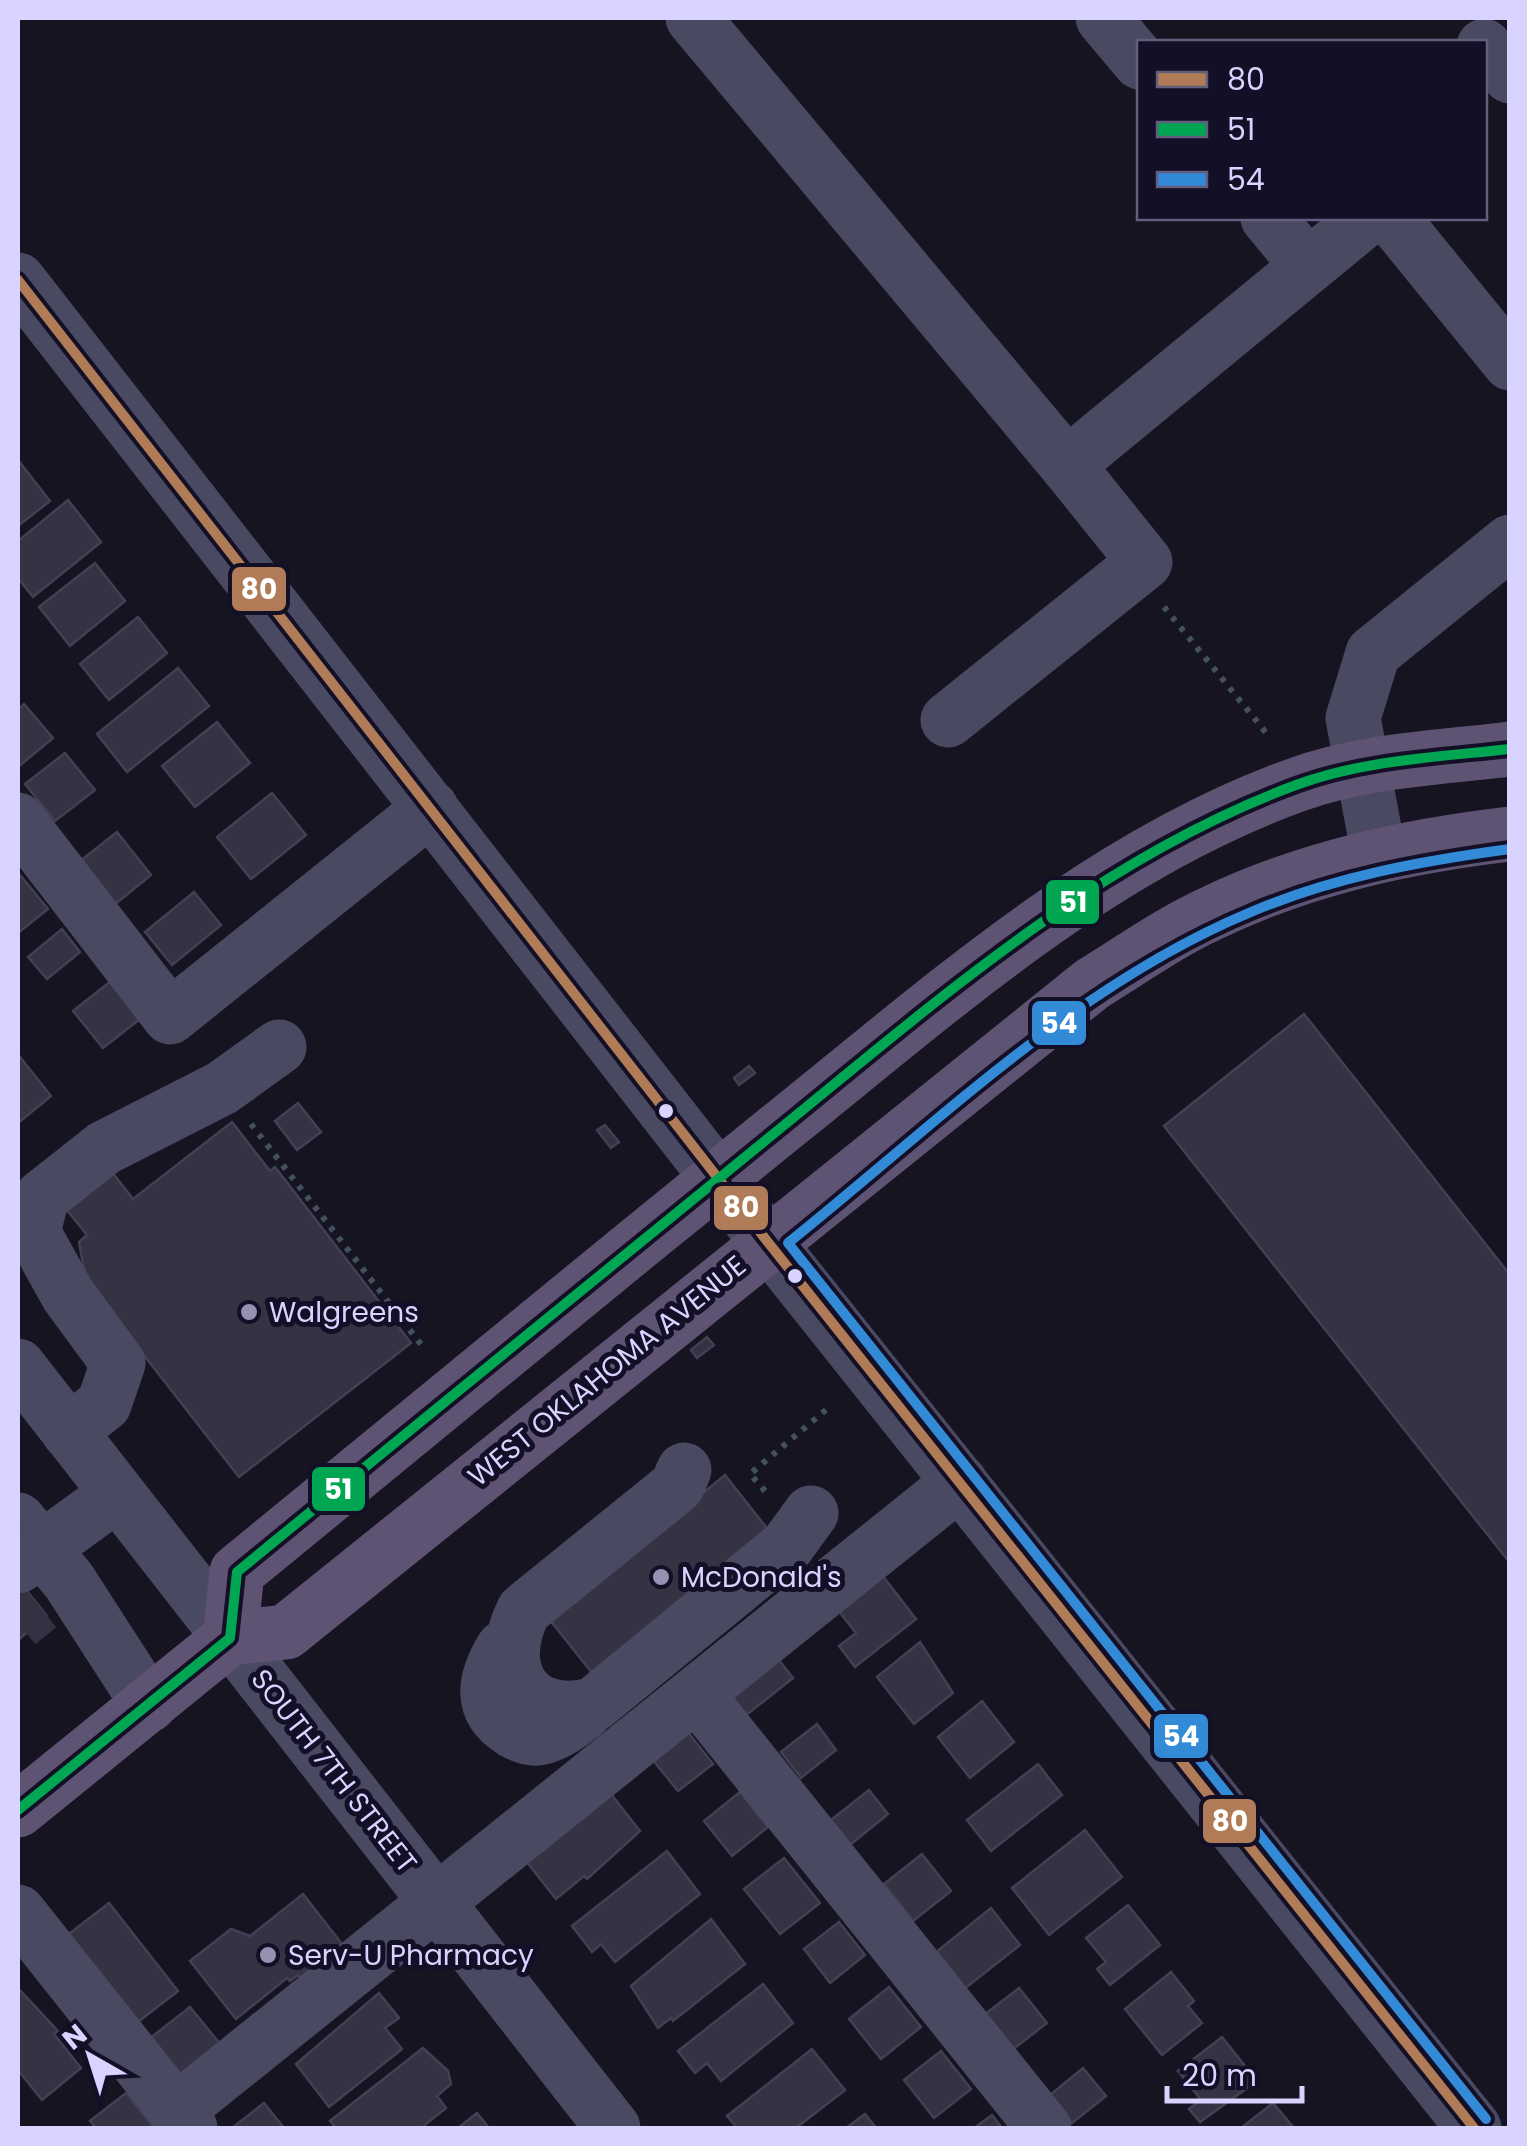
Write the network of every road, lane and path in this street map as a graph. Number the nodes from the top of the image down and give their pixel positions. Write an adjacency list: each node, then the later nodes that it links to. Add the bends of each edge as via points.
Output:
1 (694, 18): 14 (street)
2 (1103, 18): 6 (street)
3 (1460, 18): 4 (street)
4 (1479, 40)
5 (1487, 49): 7 (street)
6 (1137, 58)
7 (1509, 75)
8 (1270, 220): 11 (street)
9 (1365, 220): 11 (street)
10 (1394, 220): 13 (street)
11 (1308, 266): 14 (street)
12 (18, 280): 21 (street)
13 (1510, 363)
14 (1066, 465): 16 (street, via 1145,562)
15 (1510, 542): 20 (street, via 1373,653 1353,718)
16 (1134, 571): 17 (street); 18 (path)
17 (948, 720)
18 (1267, 734)
19 (1510, 749): 20 (main road)
20 (1360, 768): 24 (street); 27 (main road, via 1298,784 1226,815 1071,900)
21 (430, 808): 22 (street, via 170,1017); 27 (street)
22 (18, 820)
23 (1510, 834): 24 (main road, WEST OKLAHOMA AVENUE)
24 (1379, 855): 28 (main road, WEST OKLAHOMA AVENUE, via 1302,876 1210,913 1092,984)
25 (279, 1047): 26 (street)
26 (222, 1088): 29 (path); 32 (street, via 104,1148 42,1198 33,1232 118,1364 104,1404)
27 (718, 1178): 28 (street); 39 (main road, via 238,1572)
28 (768, 1241): 35 (street); 39 (main road, WEST OKLAHOMA AVENUE, via 286,1632)
29 (423, 1346)
30 (18, 1366): 32 (street, SOUTH 7TH STREET)
31 (828, 1409): 33 (path)
32 (68, 1432): 36 (street, SOUTH 7TH STREET)
33 (756, 1469)
34 (684, 1470): 37 (street, via 677,1486 524,1610 512,1633 512,1669 525,1692 567,1712 592,1705 787,1546)
35 (960, 1482): 40 (street); 48 (street)
36 (117, 1494): 38 (street); 39 (street, SOUTH 7TH STREET)
37 (810, 1513)
38 (37, 1564): 41 (street)
39 (230, 1638): 41 (main road); 43 (street, SOUTH 7TH STREET)
40 (697, 1695): 43 (street); 47 (street)
41 (148, 1705): 42 (main road)
42 (18, 1808)
43 (436, 1902): 45 (street); 46 (street, SOUTH 7TH STREET)
44 (18, 1912): 45 (street)
45 (183, 2120)
46 (613, 2128)
47 (1044, 2128)
48 (1474, 2128)

